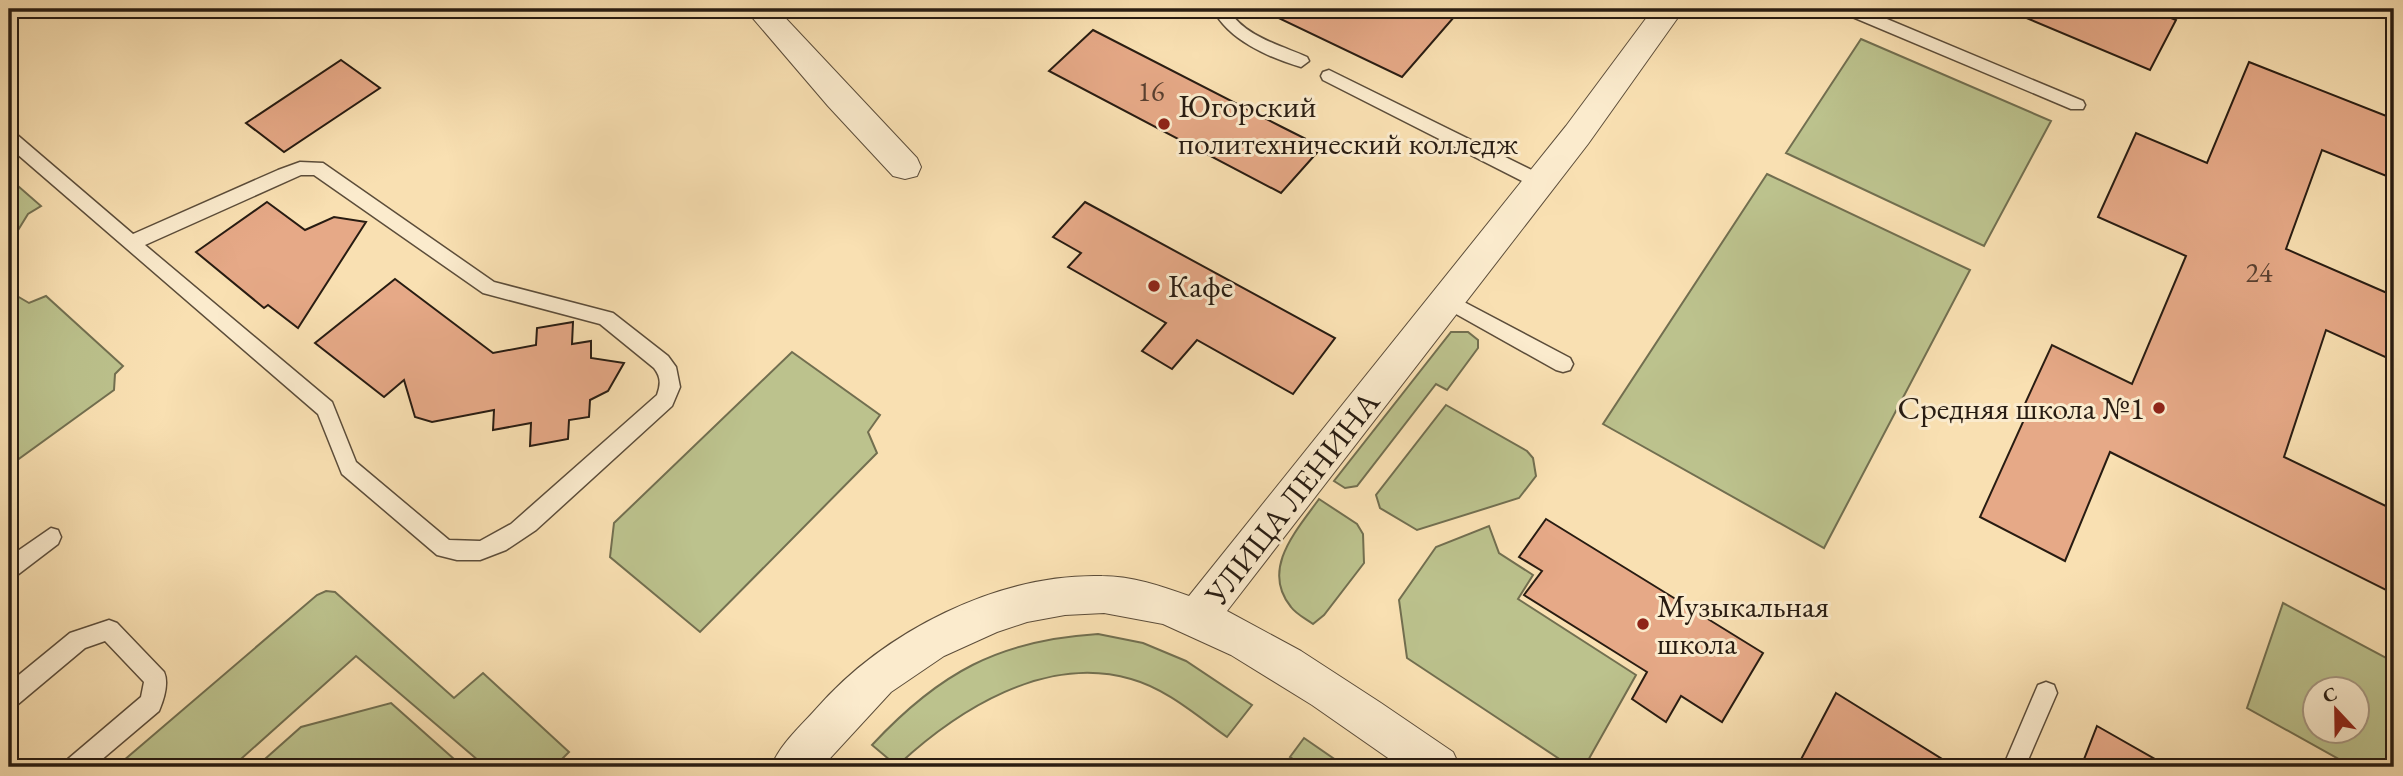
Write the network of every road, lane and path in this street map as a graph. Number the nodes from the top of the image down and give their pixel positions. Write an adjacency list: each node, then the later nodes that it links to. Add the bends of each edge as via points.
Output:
1 (760, 9): 9 (street)
2 (1221, 9): 5 (lane, via 1233,27)
3 (1668, 9): 10 (street, УЛИЦА ЛЕНИНА)
4 (1849, 9): 7 (lane)
5 (1301, 61)
6 (1329, 76): 10 (lane)
7 (2077, 105)
8 (9, 136): 11 (lane)
9 (905, 167)
10 (1540, 182): 12 (street, УЛИЦА ЛЕНИНА)
11 (131, 243): 11 (lane, via 326,408 338,451 349,468 444,548 463,553 508,539 665,400 670,387 669,373 661,362 606,318 489,288 317,168 284,175)
12 (1447, 300): 13 (lane); 16 (street, УЛИЦА ЛЕНИНА)
13 (1563, 364)
14 (51, 537): 15 (lane)
15 (9, 569)
16 (1198, 617): 20 (street, УЛИЦА ЛЕНИНА, via 1157,603 1093,595 1057,597 990,614 894,664 864,687); 21 (street, via 1305,679)
17 (2046, 693): 22 (lane)
18 (9, 697): 19 (lane, via 78,640 109,630 156,678 150,702)
19 (76, 767)
20 (793, 767)
21 (1438, 767)
22 (2014, 767)

